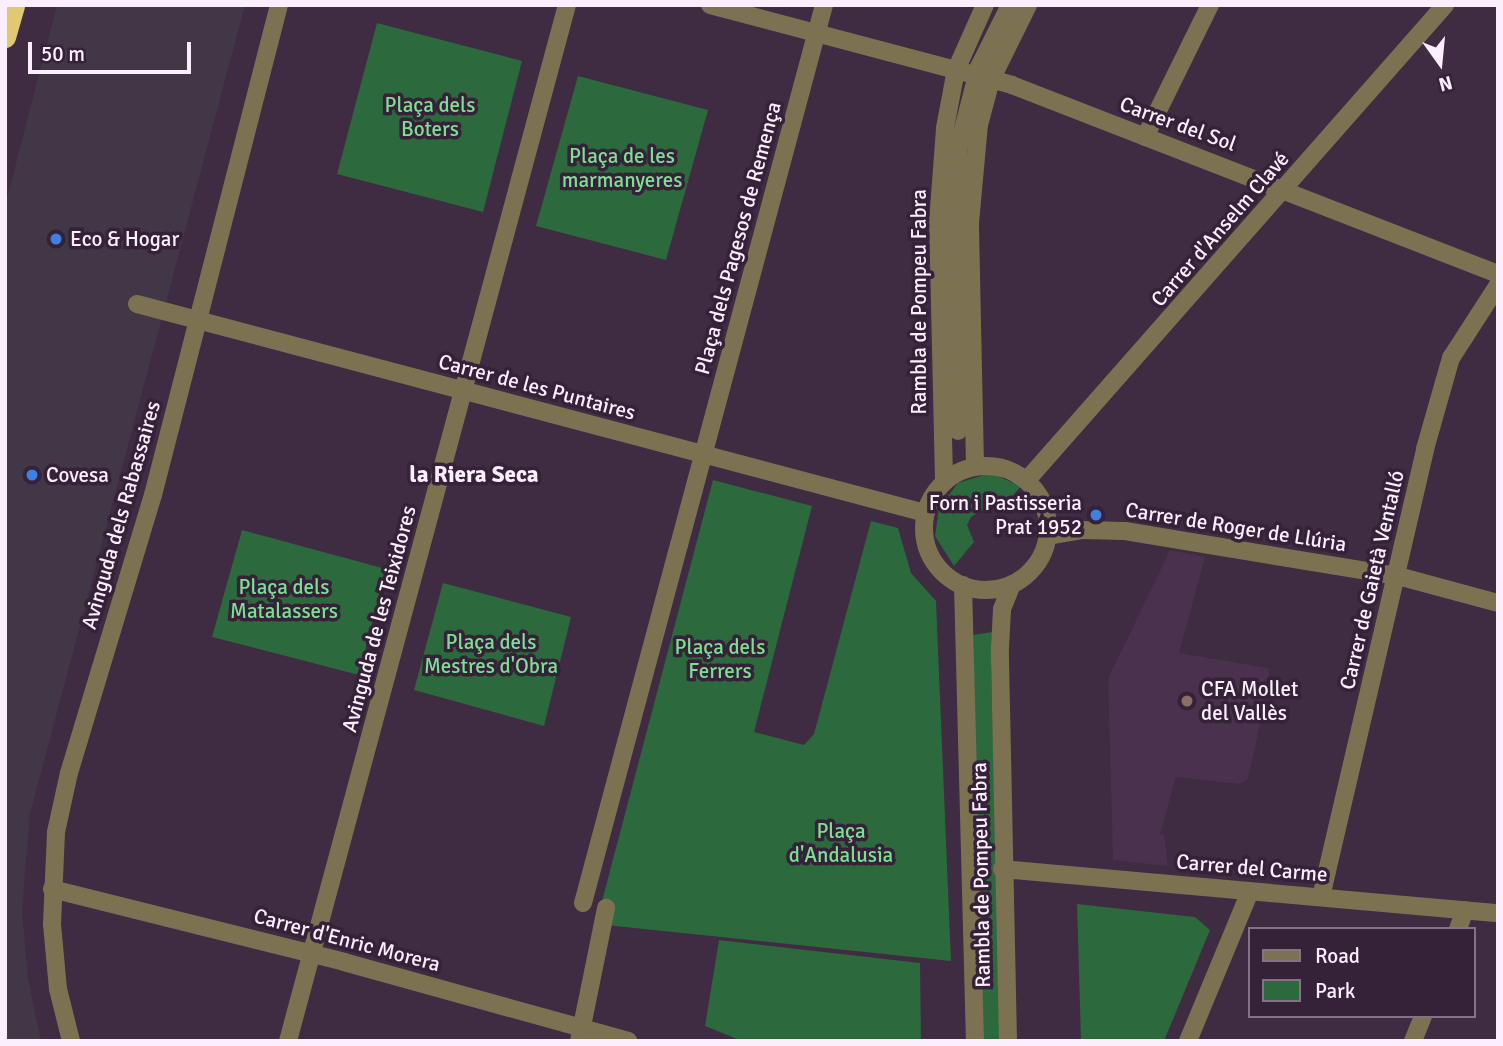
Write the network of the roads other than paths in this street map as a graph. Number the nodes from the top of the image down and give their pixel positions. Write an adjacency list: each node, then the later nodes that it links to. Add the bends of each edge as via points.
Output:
1 (14, 5): 12 (highway)
2 (279, 5): 20 (street, Avinguda dels Rabassaires)
3 (567, 5): 21 (street, Avinguda de les Teixidores)
4 (710, 5): 11 (street, Carrer del Sol)
5 (824, 5): 11 (street, Plaça dels Pagesos de Remença)
6 (985, 5): 13 (street, Rambla de Pompeu Fabra)
7 (1010, 5): 14 (street, Rambla de Pompeu Fabra)
8 (1028, 5): 14 (street, Rambla de Pompeu Fabra)
9 (1210, 5): 15 (street)
10 (1445, 5): 16 (street, Carrer d'Anselm Clavé)
11 (817, 33): 13 (street, Carrer del Sol); 23 (street, Plaça dels Pagesos de Remença)
12 (5, 37)
13 (956, 70): 14 (street, Carrer del Sol); 25 (street, Rambla de Pompeu Fabra, via 945,128 937,222)
14 (984, 78): 15 (street, Carrer del Sol); 22 (street, Rambla de Pompeu Fabra, via 959,145 954,260); 24 (street, Rambla de Pompeu Fabra, via 970,223)
15 (1145, 136): 16 (street, Carrer del Sol)
16 (1286, 188): 17 (street, Carrer del Sol); 26 (street, Carrer d'Anselm Clavé)
17 (1498, 274)
18 (1498, 285): 29 (street, Carrer de Gaietà Ventalló, via 1451,358 1425,449)
19 (137, 304): 20 (street, Carrer de les Puntaires)
20 (198, 320): 21 (street, Carrer de les Puntaires); 34 (street, Avinguda dels Rabassaires, via 153,495 69,774 56,832)
21 (464, 391): 23 (street, Carrer de les Puntaires); 42 (street, Avinguda de les Teixidores)
22 (958, 431)
23 (704, 454): 27 (street, Carrer de les Puntaires); 37 (street)
24 (975, 466): 25 (street); 26 (street, via 999,467)
25 (944, 480): 27 (street)
26 (1027, 480): 28 (street, via 1045,506)
27 (925, 513): 31 (street, via 927,546 942,571)
28 (1048, 536): 29 (street, Carrer de Roger de Llúria, via 1081,530 1125,531); 30 (street, via 1034,569)
29 (1398, 576): 32 (street, Carrer de Roger de Llúria); 36 (street, Carrer de Gaietà Ventalló)
30 (1012, 584): 31 (street, via 989,590); 33 (street, Rambla de Pompeu Fabra, via 1002,608 1000,648)
31 (962, 585): 48 (street, Rambla de Pompeu Fabra)
32 (1498, 603)
33 (1002, 869): 35 (street, Carrer del Carme); 49 (street, Rambla de Pompeu Fabra)
34 (52, 889): 42 (street, Carrer d'Enric Morera); 45 (street, Avinguda dels Rabassaires, via 58,989)
35 (1250, 891): 36 (street, Carrer del Carme); 50 (street)
36 (1321, 897): 39 (street, Carrer del Carme)
37 (583, 903)
38 (606, 908): 44 (street)
39 (1465, 910): 40 (street, Carrer del Carme); 41 (street)
40 (1498, 913)
41 (1459, 927)
42 (312, 954): 44 (street, Carrer d'Enric Morera); 46 (street, Avinguda de les Teixidores)
43 (1422, 1018): 51 (street)
44 (581, 1033): 47 (street, Carrer d'Enric Morera)
45 (71, 1041)
46 (288, 1041)
47 (628, 1041)
48 (975, 1041)
49 (1008, 1041)
50 (1188, 1041)
51 (1413, 1041)

